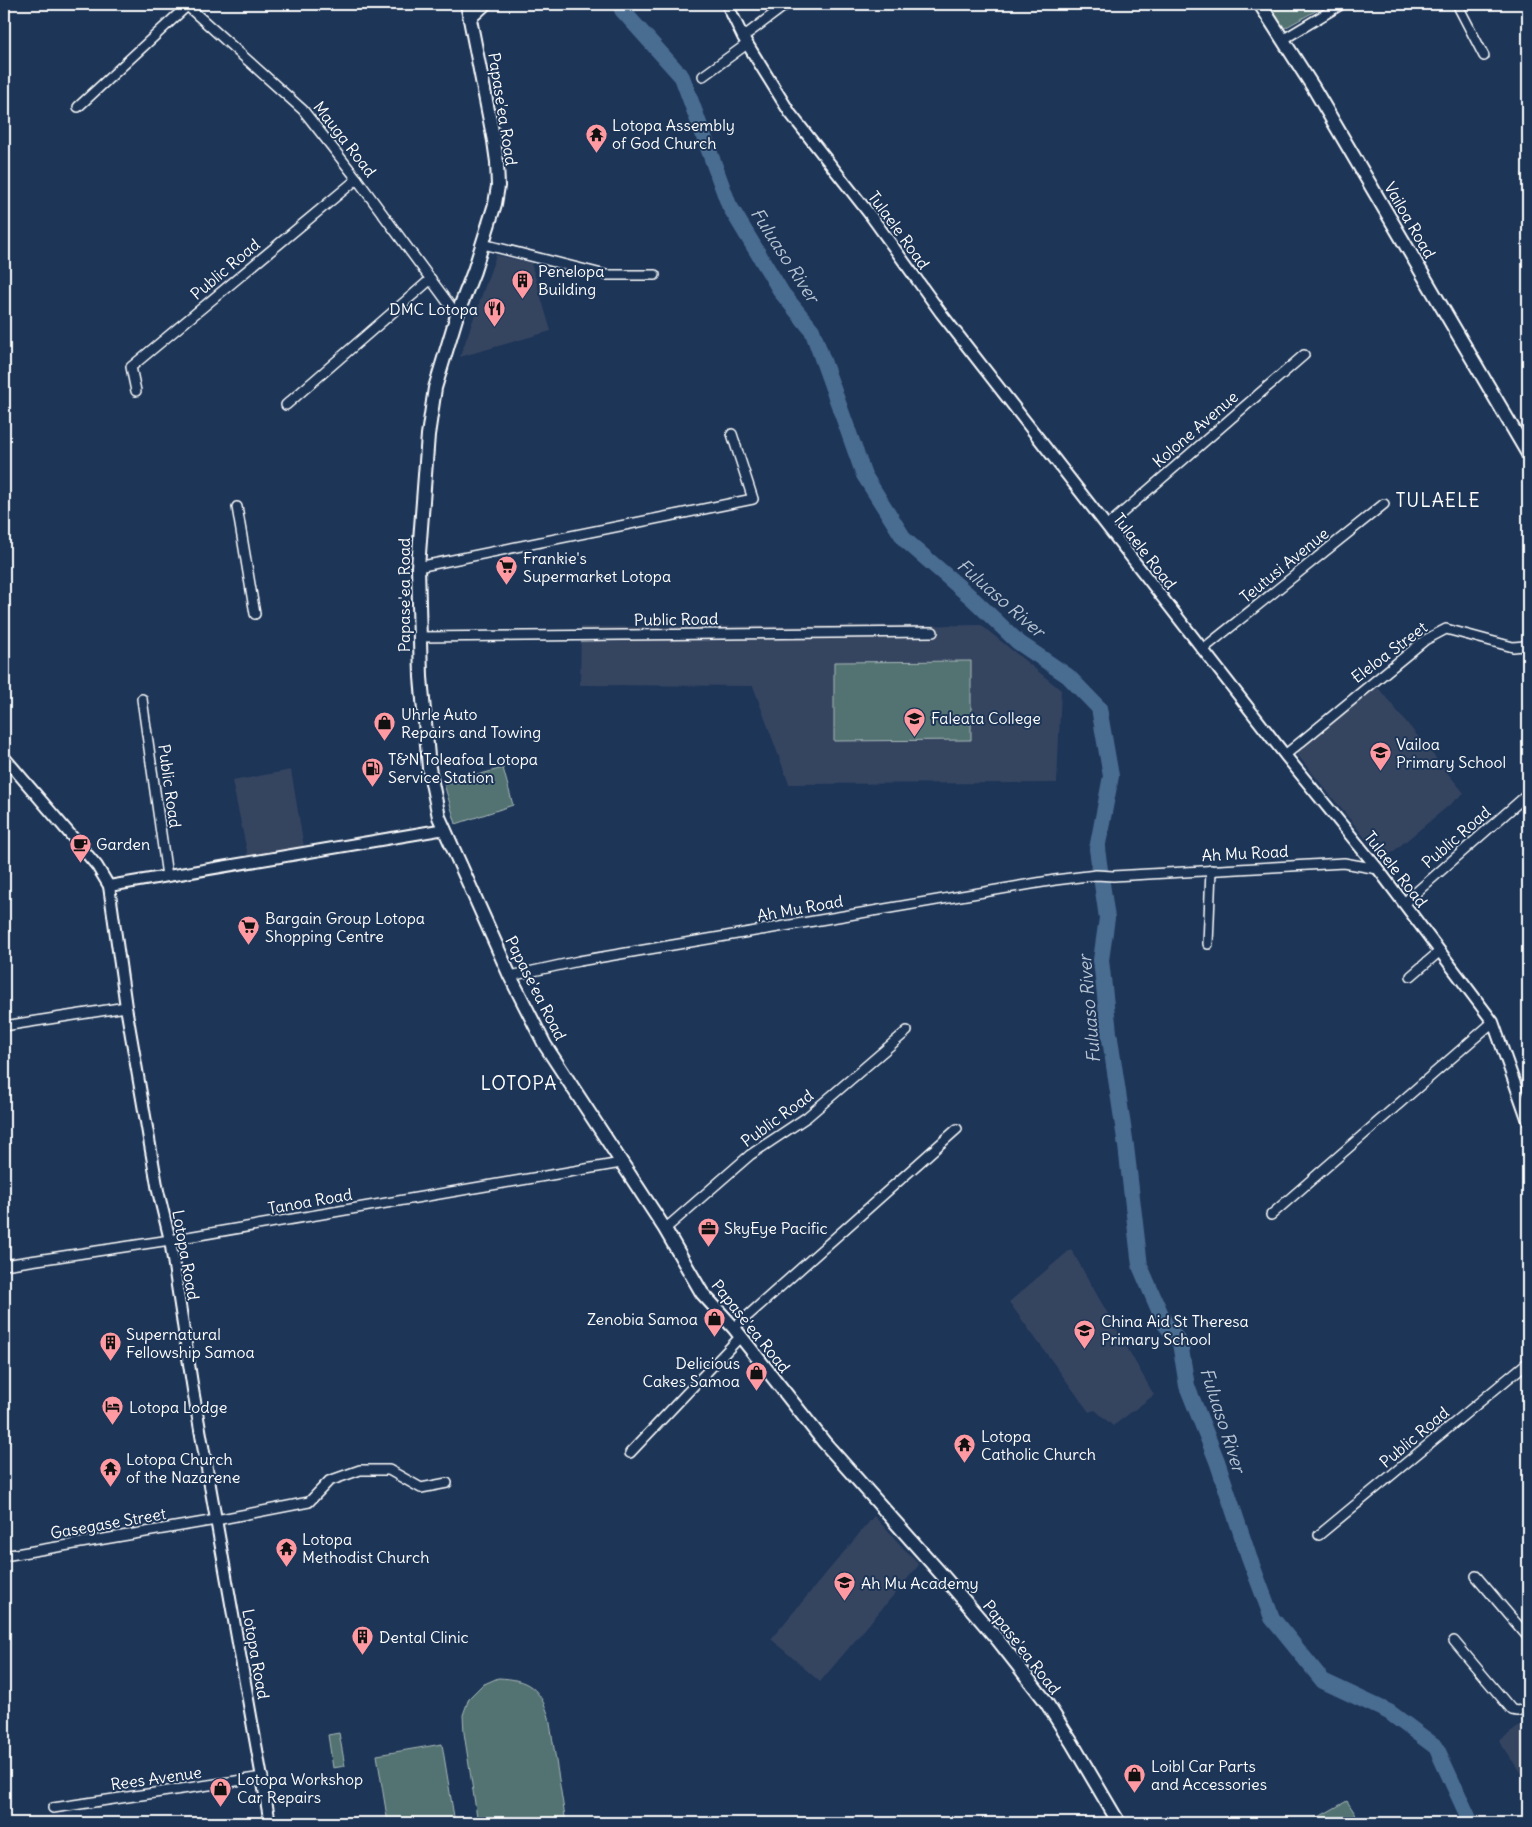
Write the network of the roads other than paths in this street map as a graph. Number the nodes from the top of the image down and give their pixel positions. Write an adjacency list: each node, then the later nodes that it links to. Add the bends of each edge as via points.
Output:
1 (467, 4): 9 (main road, Papase'ea Road)
2 (485, 4): 9 (main road)
3 (727, 4): 11 (street, Tulaele Road)
4 (786, 4): 11 (street)
5 (1260, 4): 10 (main road, Vailoa Road)
6 (1342, 4): 10 (street)
7 (1457, 4): 12 (street)
8 (186, 5): 14 (street); 15 (street, Mauga Road, via 303,110)
9 (471, 16): 16 (main road, Papase'ea Road, via 497,162 495,204)
10 (1284, 39): 24 (main road, Vailoa Road)
11 (745, 41): 13 (street); 27 (street, Tulaele Road, via 790,113)
12 (1484, 56)
13 (703, 76)
14 (78, 108)
15 (357, 179): 18 (street, Mauga Road); 21 (street, Public Road, via 130,367)
16 (482, 244): 17 (street, via 606,275); 19 (main road, Papase'ea Road)
17 (655, 275)
18 (431, 279): 19 (street, Mauga Road); 22 (street)
19 (457, 315): 28 (main road, Papase'ea Road, via 434,398 428,435)
20 (1304, 355): 27 (street, Kolone Avenue)
21 (136, 390)
22 (286, 405)
23 (732, 434): 28 (street, via 753,499)
24 (1528, 454)
25 (1384, 504): 33 (street, Teutusi Avenue)
26 (237, 507): 29 (street)
27 (1107, 526): 33 (street, Tulaele Road)
28 (418, 568): 31 (main road, Papase'ea Road)
29 (255, 614)
30 (933, 632): 31 (street, Public Road)
31 (419, 637): 38 (main road, Papase'ea Road, via 429,768 439,817)
32 (1528, 642): 35 (street, Eleloa Street, via 1524,646 1513,647 1446,629 1425,640)
33 (1202, 649): 35 (street, Tulaele Road)
34 (142, 700): 41 (street, Public Road)
35 (1285, 755): 39 (street, Tulaele Road)
36 (4, 757): 42 (street, Lotopa Road, via 97,866)
37 (1528, 794): 43 (street, Public Road)
38 (445, 829): 41 (street); 46 (main road, Papase'ea Road)
39 (1378, 869): 40 (street, Ah Mu Road, via 1344,863); 43 (street, Tulaele Road)
40 (1211, 870): 44 (street); 46 (street, Ah Mu Road, via 1055,880 579,961)
41 (167, 876): 42 (street)
42 (109, 886): 48 (street, Lotopa Road)
43 (1404, 903): 45 (street, Tulaele Road)
44 (1208, 944)
45 (1440, 952): 47 (street); 49 (street, Tulaele Road)
46 (510, 976): 54 (main road, Papase'ea Road, via 545,1045)
47 (1411, 976)
48 (126, 1007): 50 (street); 57 (street, Lotopa Road, via 158,1191)
49 (1493, 1022): 52 (street, Tulaele Road); 55 (street)
50 (4, 1026)
51 (907, 1031): 56 (street, Public Road, via 807,1117 750,1155)
52 (1528, 1121)
53 (957, 1129): 59 (street)
54 (621, 1163): 56 (main road, Papase'ea Road); 57 (street, Tanoa Road)
55 (1271, 1215)
56 (665, 1229): 59 (main road, Papase'ea Road, via 702,1293)
57 (170, 1240): 58 (street, Tanoa Road); 63 (street, Lotopa Road)
58 (4, 1265)
59 (737, 1332): 61 (street); 73 (main road, Papase'ea Road, via 828,1446 944,1576 1044,1699)
60 (1528, 1362): 64 (street, Public Road)
61 (630, 1453)
62 (447, 1483): 63 (street, via 421,1488 389,1470 360,1470 329,1481 309,1502)
63 (216, 1520): 65 (street, Gasegase Street); 70 (street, Lotopa Road)
64 (1319, 1535)
65 (4, 1556)
66 (1476, 1576): 67 (street)
67 (1528, 1637)
68 (1454, 1641): 69 (street, via 1512,1710)
69 (1528, 1708)
70 (263, 1777): 71 (street, Rees Avenue); 72 (street, Lotopa Road)
71 (53, 1808)
72 (270, 1823)
73 (1119, 1823)

